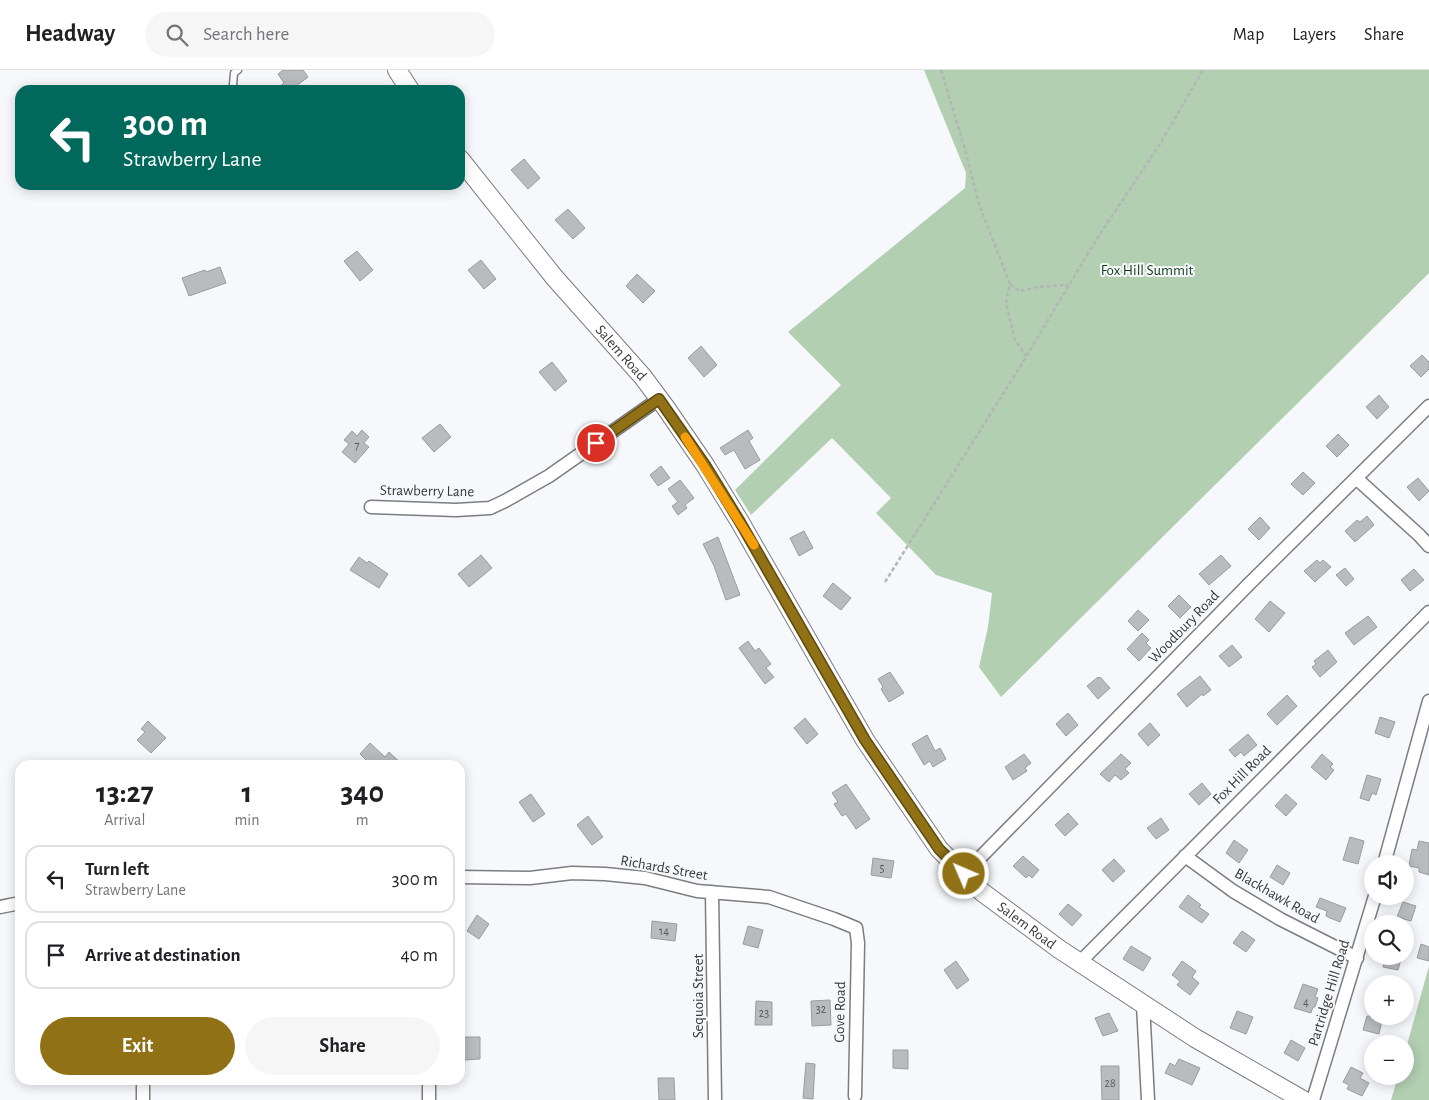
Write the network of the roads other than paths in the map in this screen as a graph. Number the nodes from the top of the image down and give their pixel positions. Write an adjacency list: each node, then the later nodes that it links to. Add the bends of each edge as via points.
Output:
1 (238, 70): 3 (lane, via 234,73)
2 (397, 70): 4 (main road)
3 (233, 85)
4 (407, 85)
5 (465, 165): 6 (main road, Salem Road, via 554,277)
6 (659, 399): 9 (street, Strawberry Lane, via 549,476 490,508); 15 (main road, Salem Road, via 740,522 865,740 939,849)
7 (1429, 406): 8 (street, Woodbury Road)
8 (1356, 478): 10 (street); 15 (street, Woodbury Road)
9 (371, 507)
10 (1429, 546)
11 (1429, 612): 14 (street, Fox Hill Road)
12 (1429, 701): 13 (street)
13 (1386, 855)
14 (1185, 856): 22 (street, Blackhawk Road, via 1233,891 1280,919); 23 (street, Fox Hill Road)
15 (964, 874): 23 (main road, Salem Road, via 982,892)
16 (465, 877): 17 (street, Richards Street, via 605,874 645,878)
17 (712, 892): 21 (street, Richards Street, via 769,896); 30 (street, Sequoia Street)
18 (15, 904): 20 (street)
19 (1372, 905): 22 (street, Partridge Hill Road)
20 (0, 907)
21 (856, 928): 27 (street, Gove Road)
22 (1357, 958): 33 (street, Partridge Hill Road)
23 (1080, 962): 24 (main road, Salem Road)
24 (1143, 1004): 31 (street); 32 (main road, Salem Road)
25 (143, 1085): 28 (street)
26 (429, 1085): 29 (street)
27 (855, 1096)
28 (143, 1100)
29 (429, 1100)
30 (715, 1100)
31 (1148, 1100)
32 (1303, 1100)
33 (1313, 1100)

